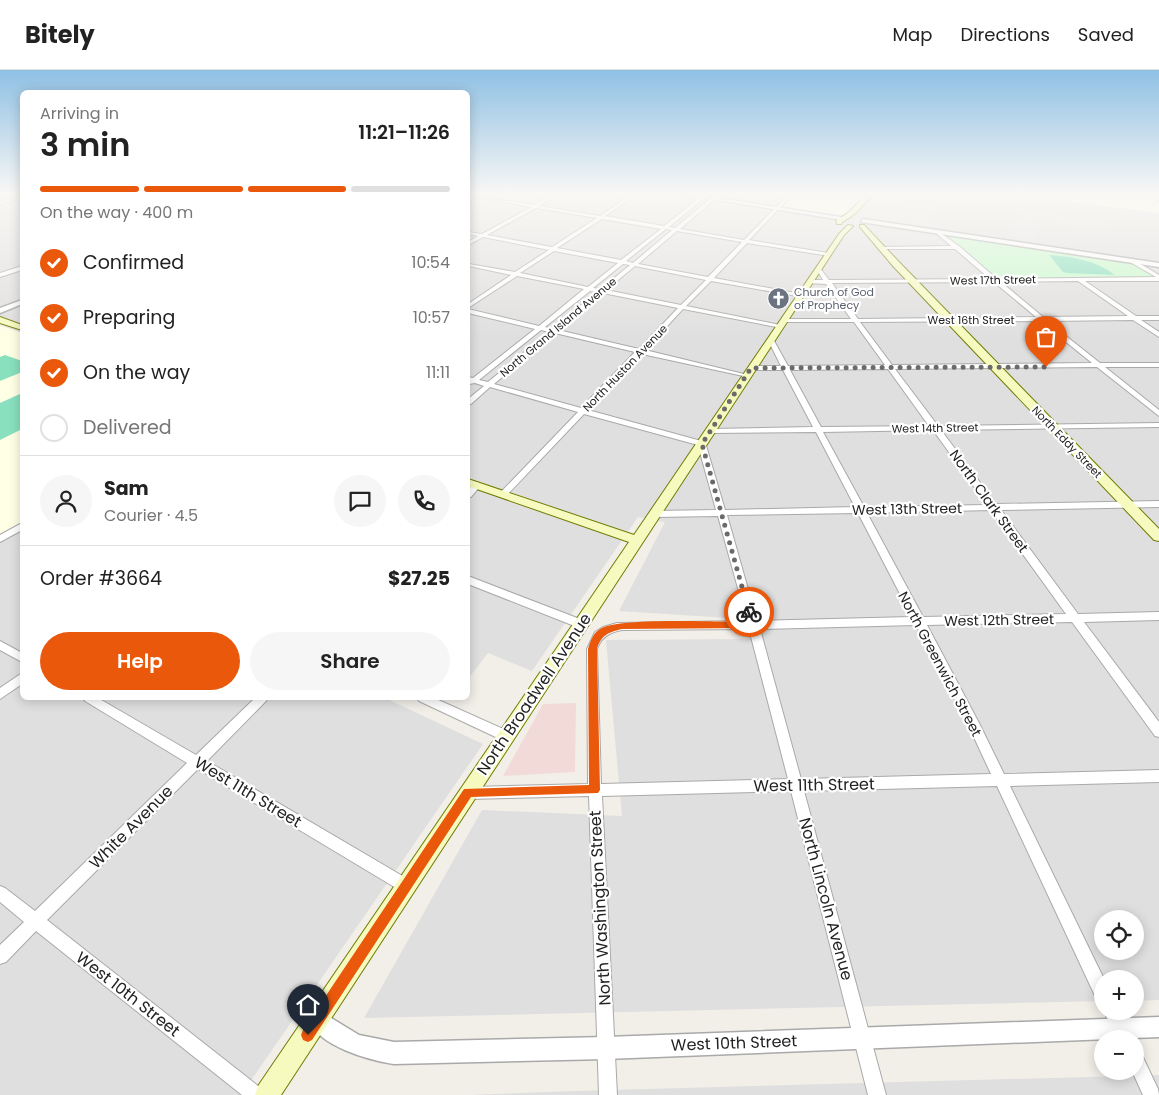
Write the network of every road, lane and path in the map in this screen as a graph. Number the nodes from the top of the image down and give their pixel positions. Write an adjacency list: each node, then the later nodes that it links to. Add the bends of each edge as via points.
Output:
1 (519, 243): 13 (street)
2 (562, 243): 13 (street)
3 (647, 243): 17 (street, North Grand Island Avenue)
4 (660, 243): 18 (street, North Grand Island Avenue)
5 (744, 243): 27 (street, North Huston Avenue)
6 (757, 243): 14 (street)
7 (836, 243): 14 (main road, North Broadwell Avenue)
8 (875, 243): 11 (main road, North Eddy Street)
9 (951, 243): 12 (street)
10 (1007, 243): 16 (street)
11 (880, 248): 12 (street); 30 (main road, North Eddy Street)
12 (957, 248): 29 (street)
13 (553, 249): 17 (street); 24 (street)
14 (828, 255): 23 (main road, North Broadwell Avenue)
15 (471, 258): 19 (street, West 16th Street, via 475,261)
16 (1132, 261): 20 (street); 26 (street)
17 (623, 262): 18 (street); 32 (street, North Grand Island Avenue)
18 (634, 264): 27 (street); 34 (street, North Grand Island Avenue)
19 (470, 265)
20 (1159, 265)
21 (470, 266): 24 (street, West 16th Street)
22 (20, 269): 25 (street)
23 (818, 269): 31 (street, North Clark Street); 33 (main road, North Broadwell Avenue)
24 (515, 274): 32 (street, West 16th Street); 36 (street)
25 (0, 275)
26 (1159, 278): 28 (street, West 17th Street)
27 (711, 279): 33 (street); 37 (street, North Huston Avenue)
28 (1078, 279): 29 (street, West 17th Street); 40 (street)
29 (995, 280): 30 (street, West 17th Street); 45 (street)
30 (912, 281): 31 (street, West 17th Street); 44 (main road, North Eddy Street)
31 (827, 282): 33 (street); 43 (street, North Clark Street)
32 (589, 289): 34 (street, West 16th Street); 47 (street, North Grand Island Avenue)
33 (806, 289): 48 (main road, North Broadwell Avenue)
34 (601, 292): 37 (street, West 16th Street); 49 (street, North Grand Island Avenue)
35 (20, 303): 39 (street)
36 (470, 305)
37 (683, 308): 48 (street, West 16th Street); 51 (street, North Huston Avenue)
38 (470, 310): 47 (street)
39 (0, 311)
40 (1134, 318): 41 (street, West 16th Street); 45 (street, West 16th Street); 50 (street)
41 (1159, 318)
42 (0, 320): 46 (main road)
43 (854, 320): 44 (street, West 16th Street); 48 (street, West 16th Street); 55 (street, North Clark Street)
44 (949, 320): 45 (street, West 16th Street); 56 (main road, North Eddy Street)
45 (1042, 320): 53 (street)
46 (20, 327)
47 (541, 328): 49 (street); 58 (street, North Grand Island Avenue)
48 (778, 330): 54 (street, North Greenwich Street); 57 (main road, North Broadwell Avenue)
49 (554, 331): 51 (street); 59 (street, North Grand Island Avenue)
50 (1159, 335)
51 (641, 351): 57 (street); 61 (street, North Huston Avenue)
52 (1159, 365): 53 (street)
53 (1098, 366): 56 (street); 62 (street)
54 (786, 368): 55 (street); 57 (street); 66 (street, North Greenwich Street)
55 (890, 368): 56 (street); 65 (street, North Clark Street)
56 (995, 368): 64 (main road, North Eddy Street)
57 (749, 372): 67 (main road, North Broadwell Avenue)
58 (470, 382): 59 (street, West 14th Street)
59 (489, 385): 60 (street, North Grand Island Avenue); 61 (street, West 14th Street)
60 (470, 400)
61 (584, 411): 67 (street, West 14th Street); 69 (street, North Huston Avenue)
62 (1159, 414)
63 (1159, 425): 64 (street, West 14th Street)
64 (1052, 427): 65 (street, West 14th Street); 71 (main road, North Eddy Street)
65 (936, 428): 66 (street, West 14th Street); 72 (street, North Clark Street)
66 (817, 430): 67 (street, West 14th Street); 73 (street, North Greenwich Street)
67 (706, 437): 74 (street, North Lincoln Avenue); 75 (main road, North Broadwell Avenue)
68 (472, 484): 69 (main road)
69 (503, 494): 79 (main road)
70 (1159, 504): 71 (street, West 13th Street)
71 (1128, 505): 72 (street, West 13th Street); 77 (main road, North Eddy Street)
72 (994, 507): 73 (street, West 13th Street); 82 (street, North Clark Street)
73 (859, 510): 74 (street, West 13th Street); 83 (street, North Greenwich Street)
74 (720, 512): 75 (street, West 13th Street); 85 (street, North Lincoln Avenue)
75 (654, 514): 79 (main road, North Broadwell Avenue)
76 (20, 527): 78 (street)
77 (1159, 536)
78 (0, 539)
79 (636, 540): 84 (main road, North Broadwell Avenue)
80 (470, 581): 84 (street)
81 (1159, 616): 82 (street, West 12th Street)
82 (1075, 618): 83 (street, West 12th Street); 94 (street, North Clark Street)
83 (918, 621): 85 (street, West 12th Street); 98 (street, North Greenwich Street)
84 (581, 624): 95 (main road, North Broadwell Avenue)
85 (752, 625): 86 (street, West 12th Street, via 622,626); 99 (street, North Lincoln Avenue)
86 (600, 634): 100 (street, North Washington Street, via 592,649)
87 (0, 645): 88 (street)
88 (20, 657)
89 (20, 679): 90 (street)
90 (0, 694)
91 (92, 700): 96 (street, West 11th Street)
92 (260, 700): 96 (street, White Avenue)
93 (427, 700): 95 (street)
94 (1159, 732)
95 (506, 736): 101 (main road, North Broadwell Avenue)
96 (197, 761): 102 (street, West 11th Street); 104 (street, White Avenue)
97 (1159, 776): 98 (street, West 11th Street)
98 (1000, 781): 99 (street, West 11th Street); 106 (street, North Greenwich Street)
99 (796, 785): 100 (street, West 11th Street); 110 (street, North Lincoln Avenue)
100 (595, 790): 101 (street, West 11th Street); 111 (street, North Washington Street)
101 (468, 792): 102 (main road, North Broadwell Avenue)
102 (406, 886): 107 (main road, North Broadwell Avenue)
103 (0, 893): 104 (street, West 10th Street)
104 (35, 921): 105 (street, White Avenue); 113 (street, West 10th Street)
105 (0, 956)
106 (1094, 975)
107 (318, 1020): 111 (street, West 10th Street, via 360,1047 394,1053); 114 (main road, North Broadwell Avenue)
108 (1119, 1026): 109 (street, West 10th Street); 110 (street, West 10th Street)
109 (1159, 1027)
110 (862, 1038): 111 (street, West 10th Street); 116 (street, North Lincoln Avenue)
111 (606, 1048): 115 (street, North Washington Street)
112 (1144, 1078): 117 (street)
113 (256, 1095)
114 (267, 1095)
115 (608, 1095)
116 (877, 1095)
117 (1152, 1095)

